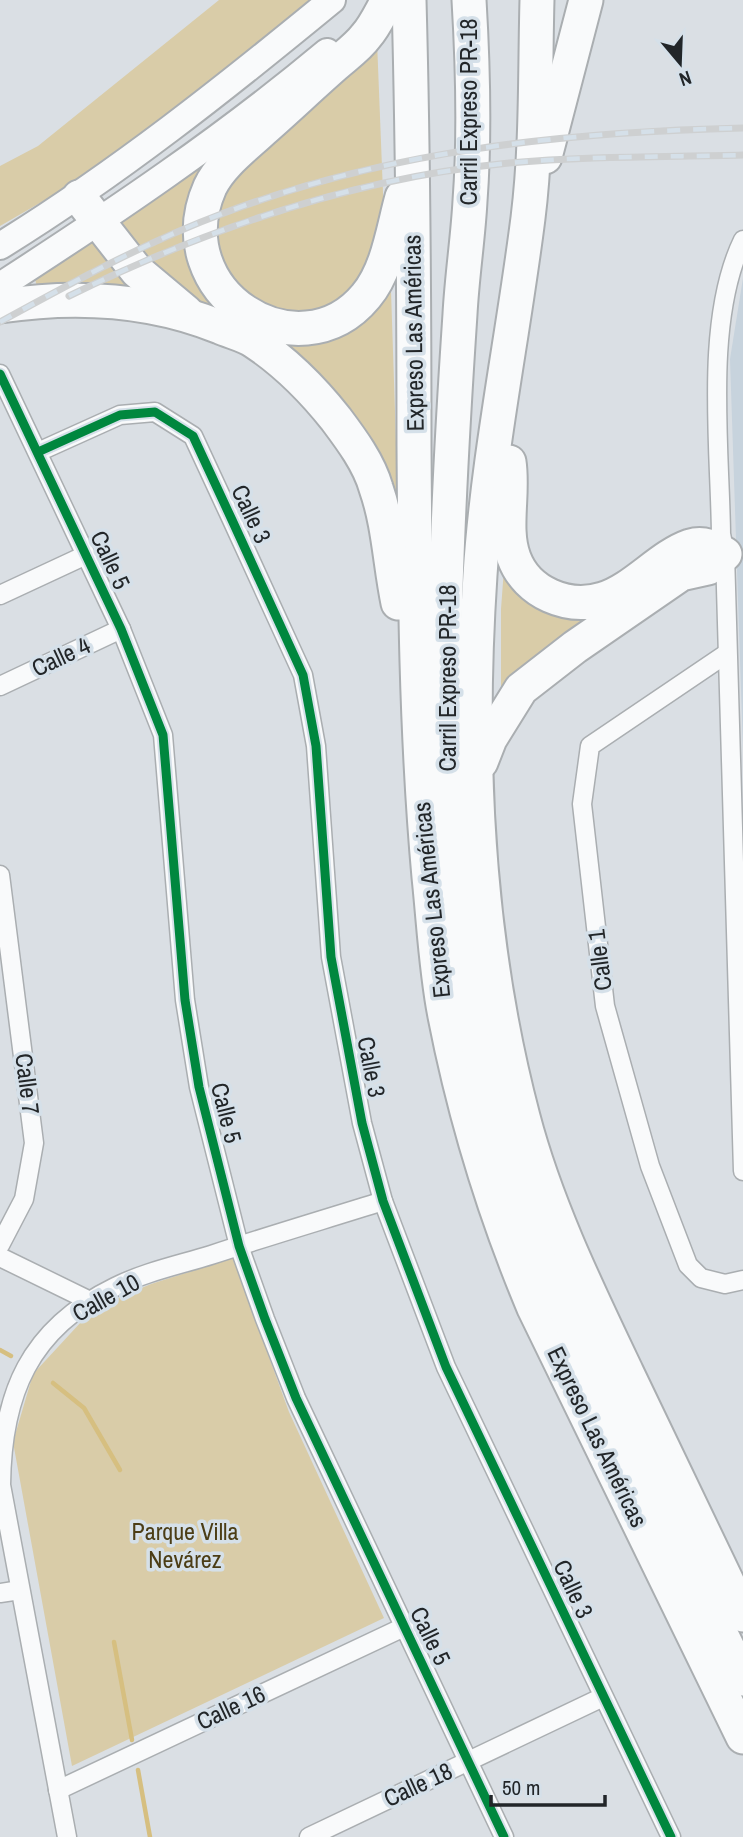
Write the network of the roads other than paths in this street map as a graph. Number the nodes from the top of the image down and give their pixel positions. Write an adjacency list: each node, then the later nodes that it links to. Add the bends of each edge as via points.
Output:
1 (332, 0): 10 (main road, via 217,94)
2 (387, 0): 9 (highway, via 366,37 239,152 211,184 201,225 203,260 220,292 253,317 299,327 339,318 355,308 379,276); 12 (main road, via 226,134)
3 (409, 0): 9 (highway, Expreso Las Américas)
4 (537, 0): 11 (highway)
5 (573, 0): 8 (highway)
6 (586, 0): 8 (highway)
7 (469, 4): 42 (highway, Carril Expreso PR-18, via 470,200 460,310 444,646 453,877 462,955 499,1122 546,1263)
8 (554, 125): 11 (highway)
9 (411, 164): 25 (highway, Expreso Las Américas)
10 (79, 197): 12 (highway); 14 (main road)
11 (528, 216): 19 (highway)
12 (99, 224): 15 (main road); 17 (highway, via 137,271)
13 (743, 240): 22 (street, via 733,260 718,340 721,534)
14 (0, 246)
15 (0, 286)
16 (0, 306): 17 (highway, via 94,300)
17 (190, 315): 25 (highway, via 253,340 305,384 344,429 376,486 398,601)
18 (1, 374): 20 (street, Calle 5)
19 (498, 406): 22 (highway, via 511,473 511,548 523,575 538,589 568,602 603,599 690,546 709,544); 28 (highway, via 480,576)
20 (38, 452): 21 (street, Calle 5); 31 (street, Calle 3, via 120,415 155,412 193,436 303,675 316,746 331,957 362,1123)
21 (86, 555): 23 (street); 24 (street, Calle 5)
22 (734, 556): 26 (street); 28 (highway, via 681,574 521,689 490,738)
23 (0, 596)
24 (121, 629): 27 (street, Calle 4); 33 (street, Calle 5, via 163,734 185,1000 199,1087)
25 (415, 650): 44 (highway, Expreso Las Américas, via 421,791 439,977 486,1185 534,1308)
26 (726, 654): 30 (street); 35 (street, Calle 1, via 590,746 582,804 606,1006 650,1166 688,1265 701,1278 725,1284)
27 (0, 686)
28 (476, 774): 40 (highway, via 493,968 524,1122 601,1319)
29 (0, 875): 32 (street, Calle 7, via 34,1143 24,1199)
30 (743, 1171)
31 (383, 1201): 33 (street, Calle 10); 43 (street, Calle 3, via 446,1367)
32 (0, 1245)
33 (239, 1246): 36 (street, Calle 10, via 141,1277); 41 (street, Calle 5, via 296,1398)
34 (0, 1257): 36 (street)
35 (743, 1280)
36 (90, 1301): 37 (street, Calle 10, via 62,1323 27,1364 6,1414)
37 (1, 1446): 38 (street, Calle 10, via 1,1485)
38 (20, 1590): 39 (street); 46 (street, Calle 10)
39 (0, 1593)
40 (743, 1615)
41 (404, 1627): 45 (street, Calle 5); 46 (street, Calle 16)
42 (743, 1679)
43 (603, 1697): 45 (street, Calle 18); 51 (street, Calle 3)
44 (743, 1737)
45 (469, 1762): 47 (street, Calle 18); 50 (street, Calle 5)
46 (58, 1790): 48 (street, Calle 10)
47 (336, 1831): 49 (street, Calle 18)
48 (67, 1837)
49 (309, 1837)
50 (504, 1837)
51 (671, 1837)

